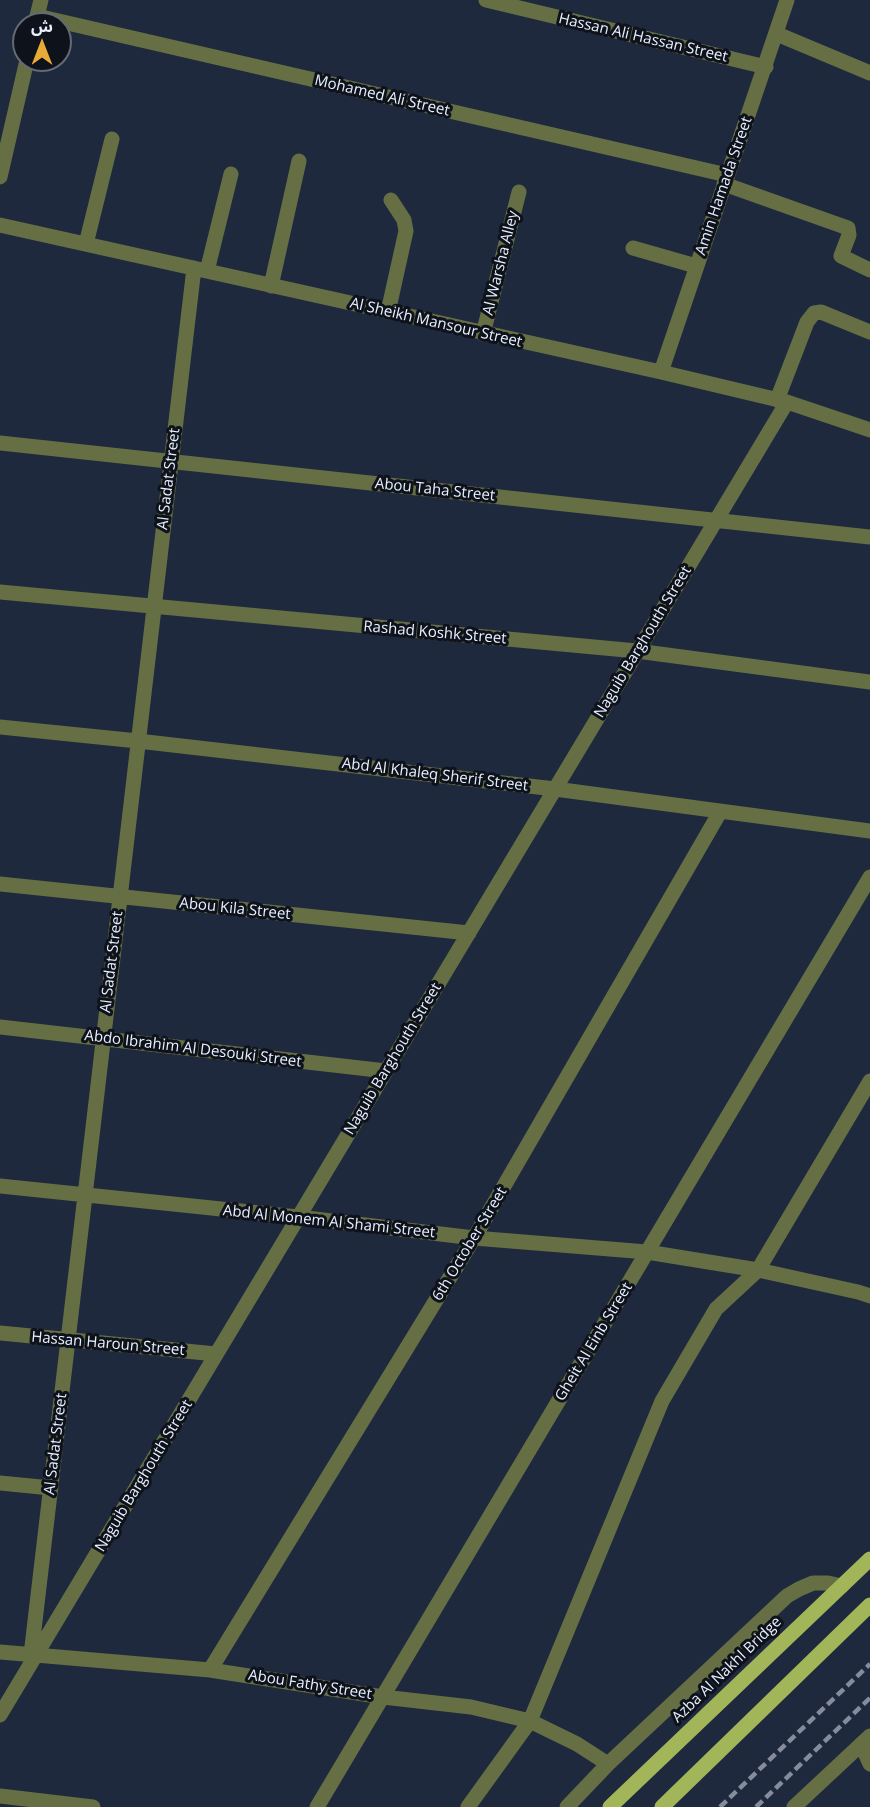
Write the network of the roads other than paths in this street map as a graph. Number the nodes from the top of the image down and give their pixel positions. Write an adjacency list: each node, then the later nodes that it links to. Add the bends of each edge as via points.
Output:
1 (486, 0): 5 (street, Hassan Ali Hassan Street)
2 (788, 0): 4 (street, Amin Hamada Street)
3 (72, 28): 12 (street, Mohamed Ali Street)
4 (777, 34): 5 (street, Amin Hamada Street); 7 (street)
5 (766, 67): 12 (street, Amin Hamada Street)
6 (24, 72): 11 (street)
7 (870, 73)
8 (112, 139): 16 (street)
9 (299, 161): 21 (street)
10 (231, 174): 19 (street, Al Sadat Street)
11 (0, 177)
12 (726, 179): 18 (street, Amin Hamada Street); 20 (street, Mohamed Ali Street, via 848,228 841,256)
13 (519, 192): 24 (street, Al Warsha Alley)
14 (391, 200): 22 (street, via 406,231)
15 (0, 225): 16 (street, Al Sheikh Mansour Street)
16 (86, 244): 19 (street, Al Sheikh Mansour Street)
17 (633, 249): 18 (street)
18 (696, 266): 25 (street, Amin Hamada Street)
19 (200, 270): 21 (street, Al Sheikh Mansour Street); 29 (street, Al Sadat Street)
20 (870, 270)
21 (271, 286): 22 (street, Al Sheikh Mansour Street)
22 (388, 312): 24 (street, Al Sheikh Mansour Street)
23 (870, 332): 26 (street, Naguib Barghouth Street, via 821,312 814,313)
24 (483, 334): 25 (street, Al Sheikh Mansour Street)
25 (661, 372): 26 (street, Al Sheikh Mansour Street)
26 (782, 401): 27 (street, Al Sheikh Mansour Street); 30 (street, Naguib Barghouth Street)
27 (870, 430)
28 (0, 443): 29 (street, Abou Taha Street)
29 (171, 461): 30 (street, Abou Taha Street); 33 (street, Al Sadat Street)
30 (716, 521): 31 (street, Abou Taha Street); 34 (street, Naguib Barghouth Street)
31 (870, 537)
32 (0, 592): 33 (street, Rashad Koshk Street)
33 (154, 608): 34 (street, Rashad Koshk Street); 37 (street, Al Sadat Street)
34 (638, 651): 35 (street, Rashad Koshk Street); 38 (street, Naguib Barghouth Street)
35 (870, 682)
36 (0, 727): 37 (street, Abd Al Khaleq Sherif Street)
37 (138, 741): 38 (street, Abd Al Khaleq Sherif Street); 43 (street, Al Sadat Street)
38 (555, 789): 39 (street, Abd Al Khaleq Sherif Street); 44 (street, Naguib Barghouth Street)
39 (720, 812): 40 (street, Abd Al Khaleq Sherif Street); 52 (street, 6th October Street)
40 (870, 831)
41 (870, 877): 53 (street, Gheit Al Einb Street)
42 (0, 884): 43 (street, Abou Kila Street)
43 (120, 897): 44 (street, Abou Kila Street); 46 (street, Al Sadat Street)
44 (469, 933): 47 (street, Naguib Barghouth Street)
45 (0, 1027): 46 (street, Abdo Ibrahim Al Desouki Street)
46 (103, 1039): 47 (street, Abdo Ibrahim Al Desouki Street); 50 (street, Al Sadat Street)
47 (386, 1071): 51 (street, Naguib Barghouth Street)
48 (870, 1081): 54 (street)
49 (0, 1186): 50 (street, Abd Al Monem Al Shami Street)
50 (85, 1196): 51 (street, Abd Al Monem Al Shami Street); 57 (street, Al Sadat Street)
51 (298, 1217): 52 (street, Abd Al Monem Al Shami Street); 58 (street, Naguib Barghouth Street)
52 (474, 1238): 53 (street, Abd Al Monem Al Shami Street); 66 (street, 6th October Street)
53 (647, 1252): 54 (street, Abd Al Monem Al Shami Street); 67 (street, Gheit Al Einb Street)
54 (758, 1270): 55 (street, Abd Al Monem Al Shami Street); 69 (street, via 716,1309 662,1401)
55 (870, 1296)
56 (0, 1333): 57 (street, Hassan Haroun Street)
57 (68, 1340): 58 (street, Hassan Haroun Street); 60 (street, Al Sadat Street)
58 (216, 1354): 65 (street, Naguib Barghouth Street)
59 (0, 1483): 60 (street)
60 (51, 1488): 65 (street, Al Sadat Street)
61 (870, 1559): 62 (main road, Azba Al Nakhl Bridge)
62 (843, 1586): 71 (street, via 813,1583 787,1596); 78 (main road, Azba Al Nakhl Bridge)
63 (870, 1605): 79 (main road)
64 (0, 1652): 65 (street, Abou Fathy Street)
65 (34, 1655): 66 (street, Abou Fathy Street); 68 (street, Naguib Barghouth Street)
66 (210, 1670): 67 (street, Abou Fathy Street)
67 (383, 1697): 69 (street, Abou Fathy Street, via 471,1707); 75 (street, Gheit Al Einb Street)
68 (0, 1715)
69 (530, 1721): 71 (street, Abou Fathy Street); 76 (street)
70 (866, 1740): 72 (street); 80 (street)
71 (608, 1764): 77 (street)
72 (870, 1764)
73 (0, 1796): 74 (street)
74 (93, 1807)
75 (317, 1807)
76 (468, 1807)
77 (567, 1807)
78 (610, 1807)
79 (662, 1807)
80 (794, 1807)

